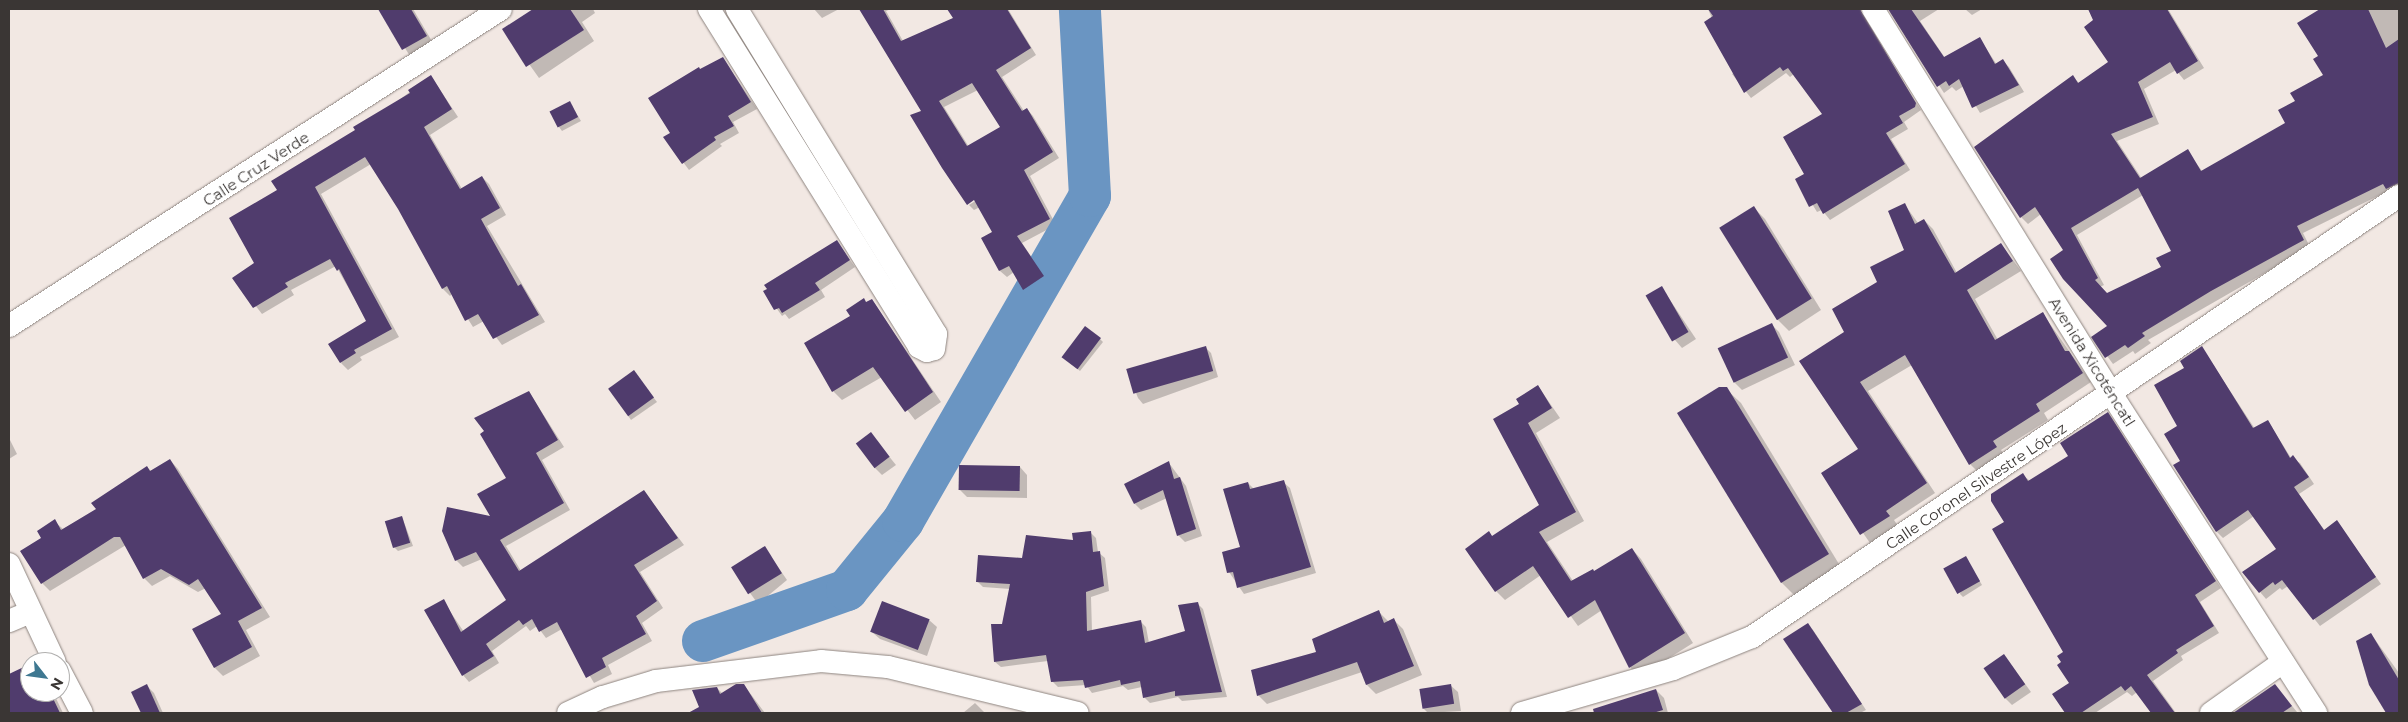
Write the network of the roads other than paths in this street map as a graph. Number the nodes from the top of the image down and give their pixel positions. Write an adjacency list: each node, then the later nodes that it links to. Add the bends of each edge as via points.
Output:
1 (501, 9): 6 (street, Calle Cruz Verde)
2 (709, 9): 3 (street, via 919,347 934,350 936,334)
3 (737, 9)
4 (1873, 9): 7 (street, Avenida Xicoténcatl)
5 (2399, 196): 7 (street, Calle Coronel Silvestre López)
6 (9, 326)
7 (2112, 394): 12 (street, Avenida Xicoténcatl); 14 (street, Calle Coronel Silvestre López, via 1752,637)
8 (9, 564): 9 (street)
9 (30, 612): 10 (street); 11 (street)
10 (9, 621)
11 (50, 652)
12 (2283, 662): 19 (street); 20 (street, Avenida Xicoténcatl)
13 (70, 690): 15 (street)
14 (1594, 704): 18 (street, Calle Coronel Silvestre López)
15 (82, 713)
16 (568, 713): 17 (street, via 603,697 656,681 821,661 888,667)
17 (1078, 713)
18 (1522, 713)
19 (2211, 713)
20 (2316, 713)

